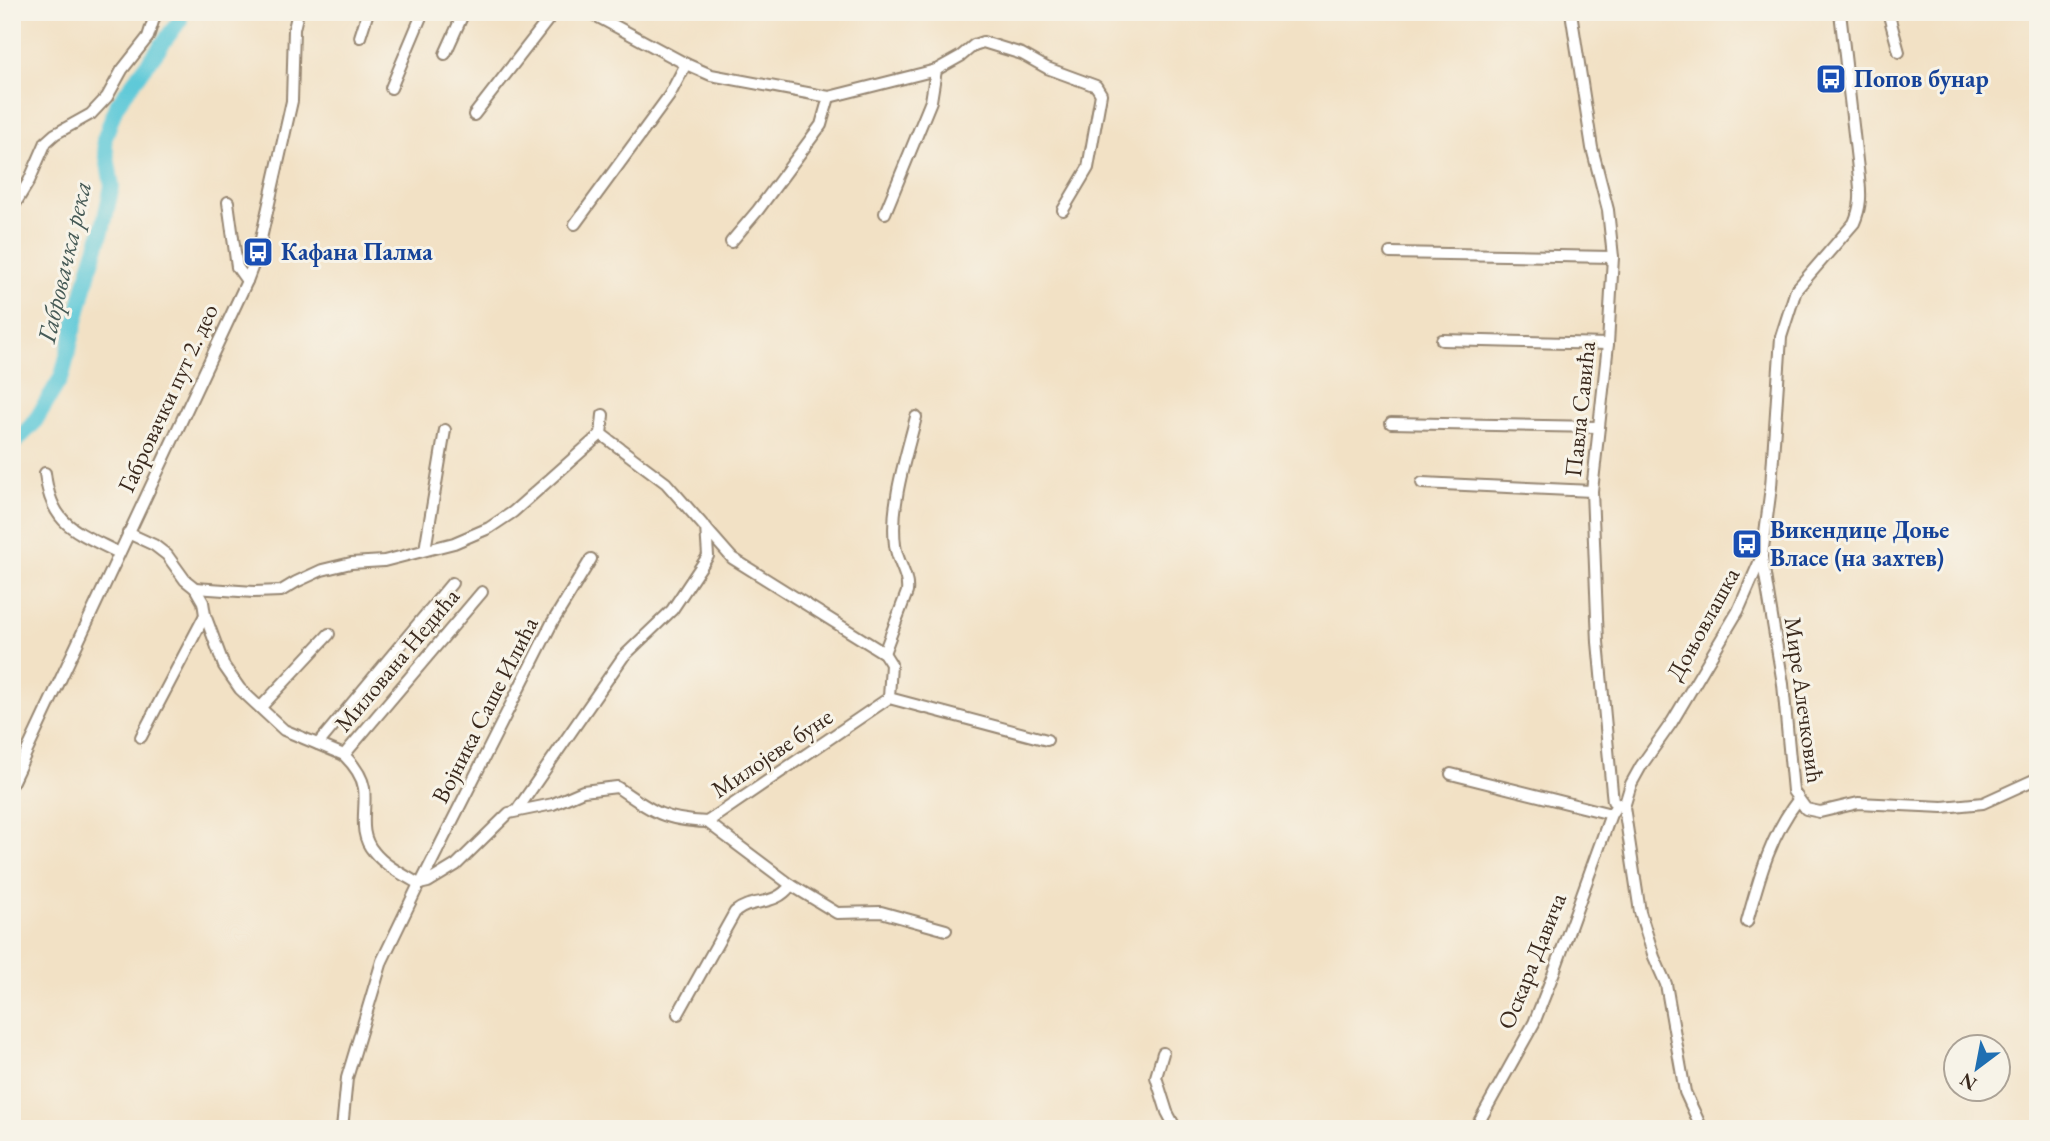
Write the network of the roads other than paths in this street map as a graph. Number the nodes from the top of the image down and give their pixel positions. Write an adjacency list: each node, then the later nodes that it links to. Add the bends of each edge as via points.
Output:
1 (156, 12): 20 (street, via 148,37 107,97 91,114 46,142)
2 (298, 12): 27 (street, Габровачки пут 2. део, via 292,101 258,252)
3 (368, 12): 11 (street)
4 (423, 12): 16 (street)
5 (464, 12): 13 (street)
6 (554, 12): 18 (street)
7 (589, 12): 14 (street)
8 (1572, 12): 26 (street, Павла Савића)
9 (1840, 12): 43 (street, Доњовлашка, via 1861,199 1854,223 1796,290 1784,325)
10 (1888, 12): 12 (street)
11 (360, 37)
12 (1899, 52)
13 (445, 54)
14 (686, 64): 17 (street, via 711,75); 23 (street, via 669,96)
15 (936, 70): 17 (street); 21 (street, via 982,42 1096,86 1101,103 1088,168); 22 (street, via 931,101)
16 (391, 88)
17 (829, 97): 24 (street, via 821,125)
18 (474, 115)
19 (228, 202): 27 (street, via 237,267)
20 (12, 209)
21 (1063, 210)
22 (885, 213)
23 (575, 224)
24 (731, 242)
25 (1390, 253): 26 (street)
26 (1613, 257): 29 (street, Павла Савића)
27 (247, 281): 40 (street, Габровачки пут 2. део)
28 (1442, 341): 29 (street)
29 (1608, 344): 33 (street, Павла Савића)
30 (603, 415): 35 (street)
31 (916, 417): 50 (street, via 894,516 895,548 908,592)
32 (1391, 423): 33 (street)
33 (1599, 427): 38 (street, Павла Савића)
34 (445, 430): 41 (street)
35 (601, 434): 39 (street, via 666,483); 41 (street, via 489,528)
36 (45, 473): 42 (street, via 47,493 65,525)
37 (1422, 483): 38 (street)
38 (1592, 491): 61 (street, Павла Савића, via 1598,642)
39 (706, 527): 50 (street, via 732,558); 62 (street, Милојеве буне, via 708,556 672,610 623,657)
40 (128, 533): 42 (street, Габровачки пут 2. део); 46 (street, via 167,555)
41 (425, 551): 46 (street, via 322,570 281,591)
42 (119, 553): 59 (street, Габровачки пут 2. део)
43 (1762, 556): 60 (street, Мире Алечковић, via 1783,684 1793,791); 61 (street, Доњовлашка, via 1738,611)
44 (591, 559): 64 (street, Војника Саше Илића, via 552,623)
45 (452, 583): 55 (street)
46 (195, 588): 48 (street)
47 (482, 592): 56 (street, Милована Недића)
48 (205, 615): 52 (street, via 228,674); 53 (street)
49 (328, 634): 52 (street)
50 (884, 653): 51 (street, via 891,663)
51 (889, 698): 54 (street); 63 (street, Милојеве буне)
52 (261, 707): 55 (street, via 284,730)
53 (141, 737)
54 (1046, 740)
55 (317, 744): 56 (street)
56 (344, 755): 64 (street, via 364,788 363,824 368,844 379,857)
57 (1451, 774): 61 (street)
58 (2038, 778): 60 (street, via 1983,803 1943,807 1858,803 1812,812)
59 (12, 783)
60 (1798, 800): 66 (street, Мире Алечковић, via 1774,838)
61 (1617, 809): 72 (street, Оскара Давича, via 1534,1023); 73 (street, Доњовлашка, via 1640,912 1666,984 1685,1093)
62 (517, 810): 63 (street, Милојеве буне, via 553,804 583,791 617,788 655,813 680,821); 64 (street, Милојеве буне, via 456,865)
63 (708, 822): 65 (street)
64 (423, 883): 70 (street, Војника Саше Илића, via 382,961 347,1078)
65 (791, 885): 67 (street, via 837,914 881,912); 68 (street, via 775,900 742,906 735,912)
66 (1747, 922)
67 (946, 930)
68 (678, 1014)
69 (1163, 1053): 71 (street, via 1156,1077)
70 (342, 1129)
71 (1177, 1129)
72 (1475, 1129)
73 (1702, 1129)

